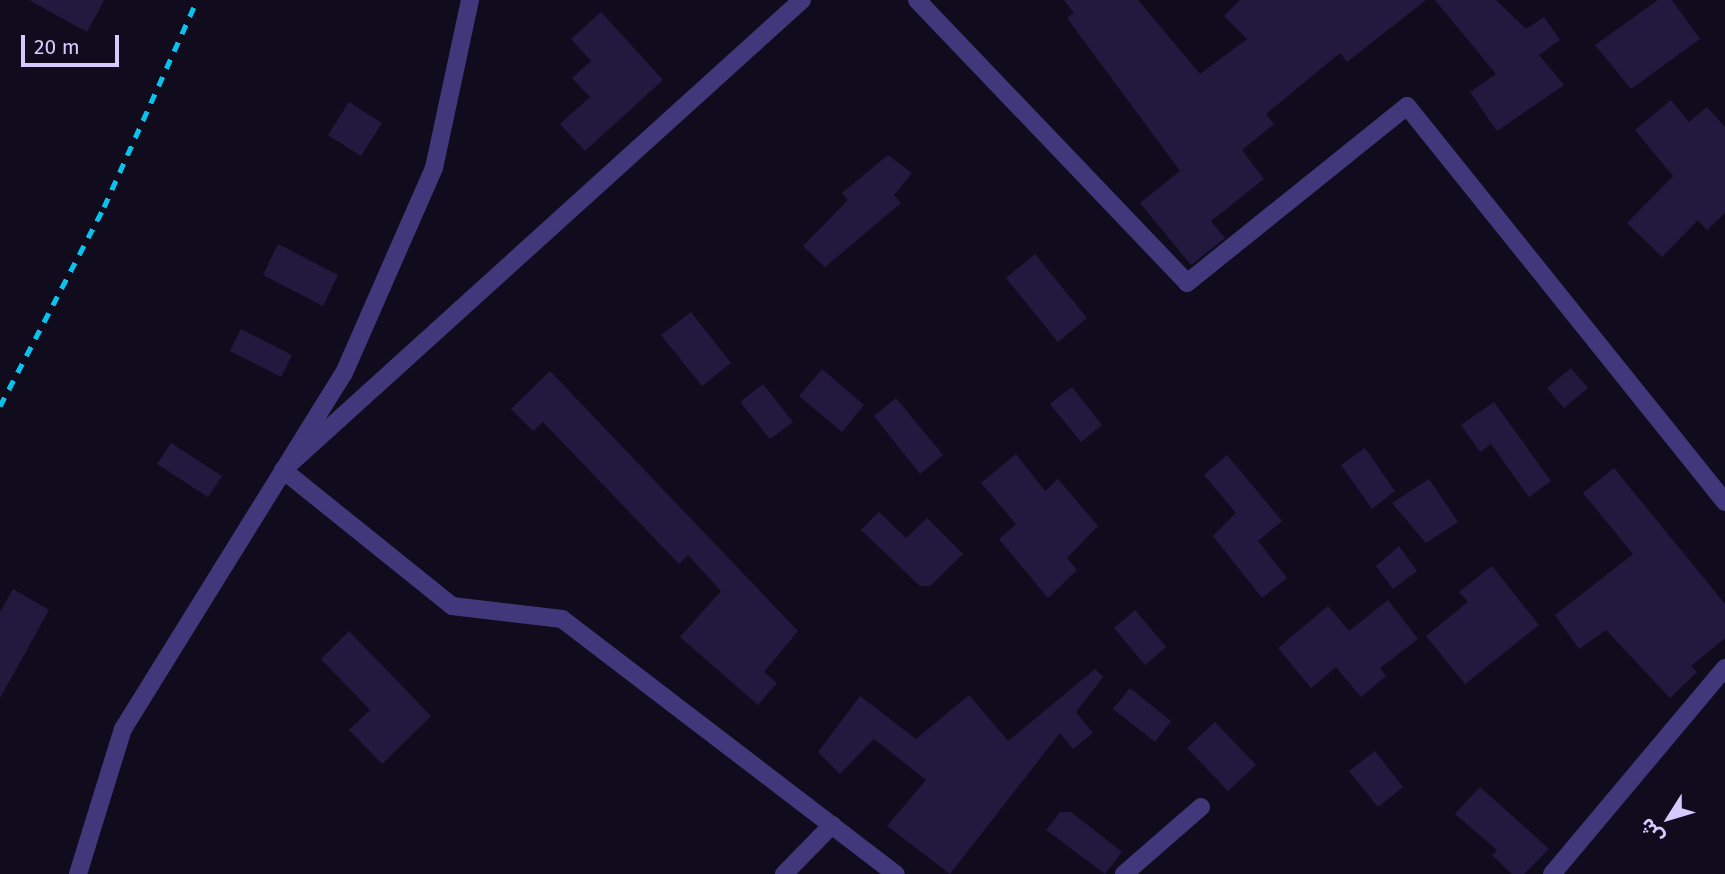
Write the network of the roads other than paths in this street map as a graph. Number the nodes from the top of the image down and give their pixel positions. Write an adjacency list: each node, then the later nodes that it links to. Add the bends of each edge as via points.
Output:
1 (470, 0): 4 (street, via 434,168 344,373)
2 (802, 0): 4 (street)
3 (917, 0): 5 (street, via 1187,282 1407,106)
4 (283, 470): 8 (street, via 452,606 562,619); 9 (street, via 122,729)
5 (1725, 502)
6 (1725, 668): 13 (street)
7 (1201, 807): 12 (street)
8 (832, 825): 10 (street); 11 (street)
9 (78, 874)
10 (784, 874)
11 (896, 874)
12 (1124, 874)
13 (1552, 874)

